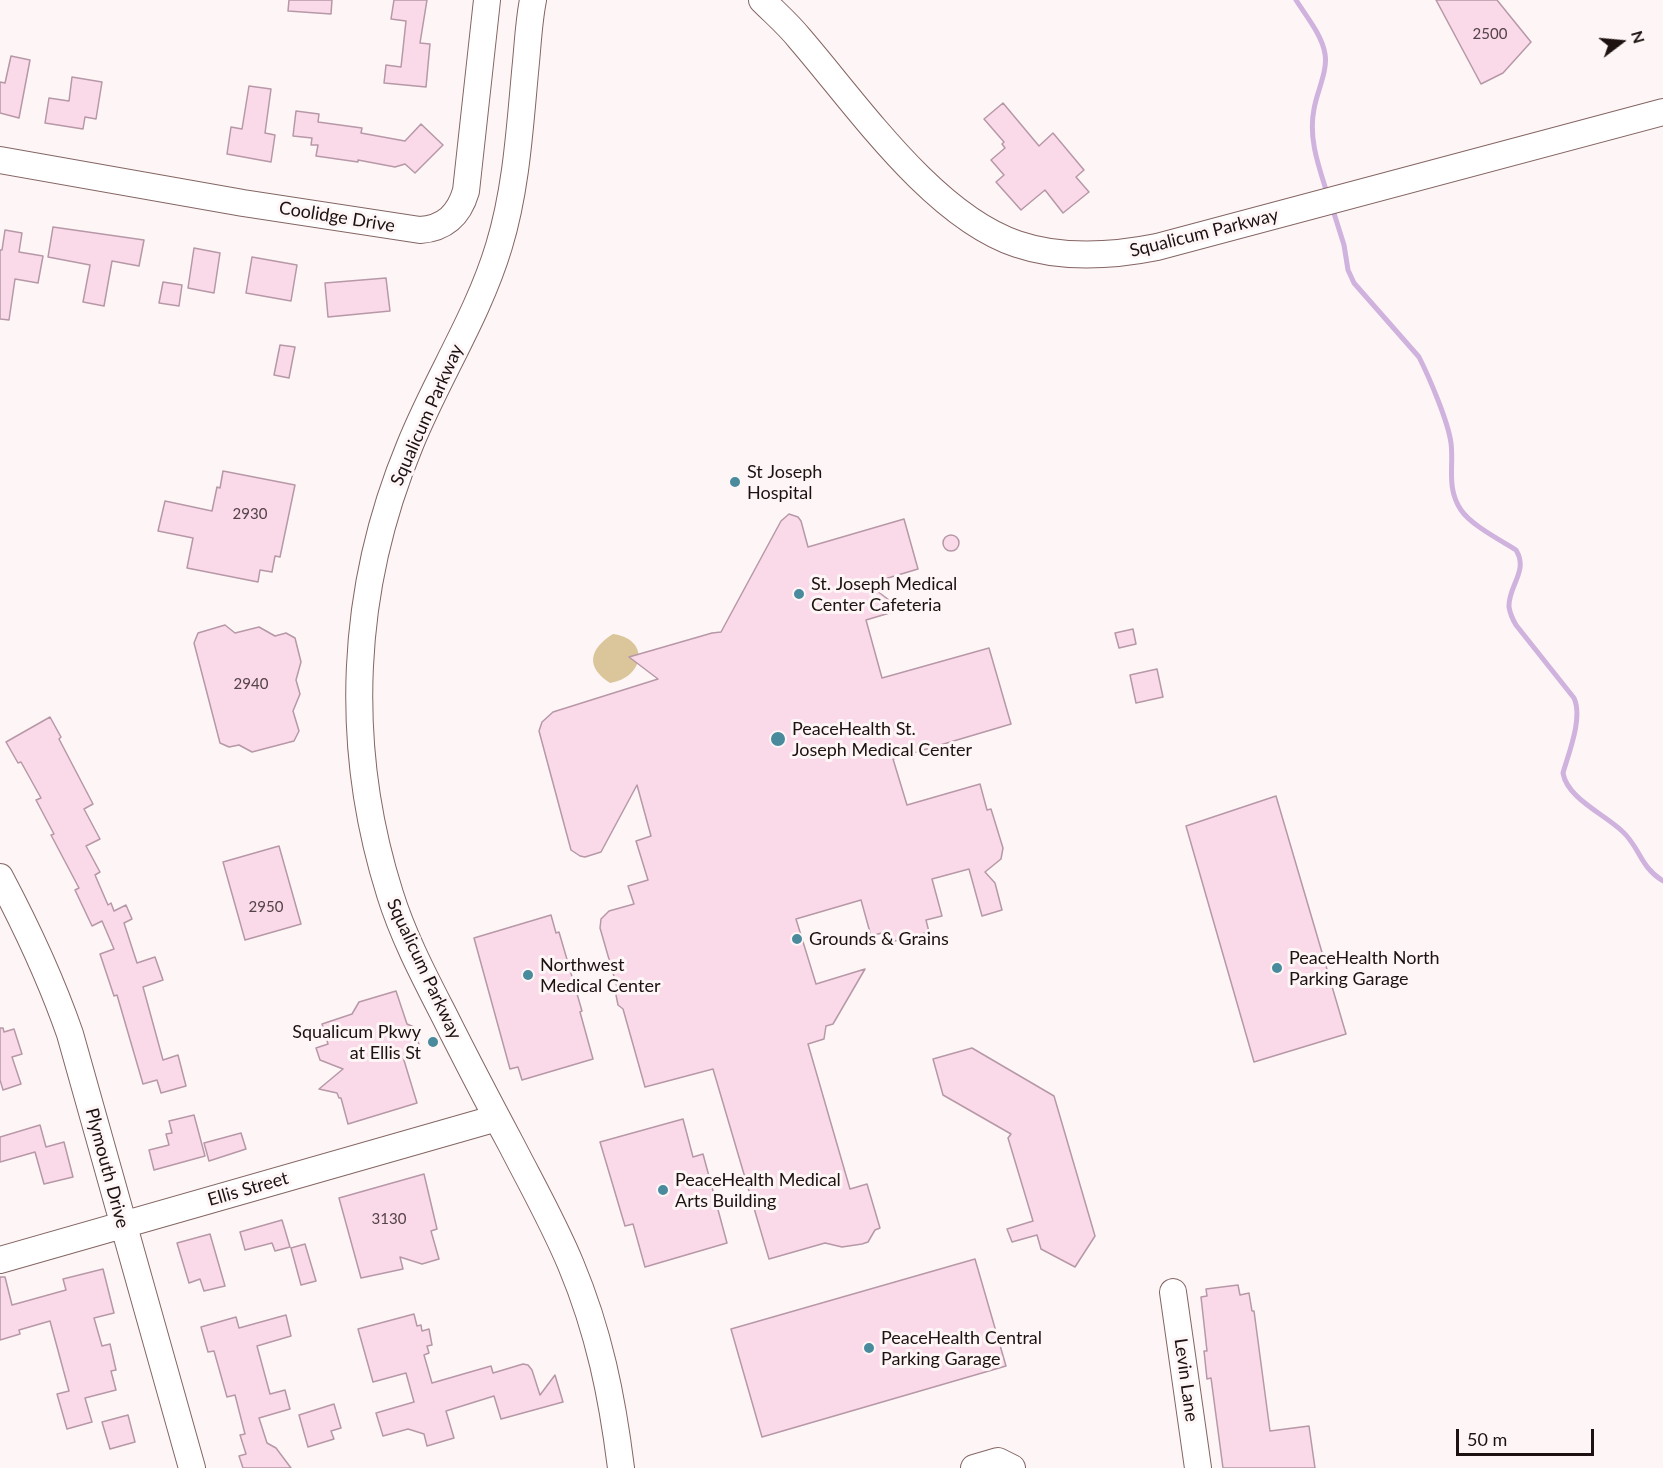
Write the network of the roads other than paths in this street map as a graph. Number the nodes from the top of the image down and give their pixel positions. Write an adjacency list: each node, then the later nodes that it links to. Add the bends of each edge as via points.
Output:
1 (487, 0): 5 (street, Coolidge Drive, via 466,191 458,212 430,229 243,203)
2 (533, 0): 7 (street, Squalicum Parkway, via 509,206 499,247 484,288 410,444 378,538 362,631 359,687 365,791 390,896 422,971)
3 (762, 0): 4 (street, Squalicum Parkway, via 930,188 998,236 1017,244 1068,253 1131,252 1157,247)
4 (1663, 112)
5 (0, 160)
6 (0, 876): 8 (street, Plymouth Drive, via 25,924 66,1023)
7 (496, 1118): 8 (street, Ellis Street); 12 (street, Squalicum Parkway, via 551,1222 582,1293 609,1385)
8 (123, 1225): 9 (street, Ellis Street); 11 (street, Plymouth Drive)
9 (0, 1260)
10 (1173, 1292): 15 (street, Levin Lane)
11 (192, 1468)
12 (621, 1468)
13 (974, 1468): 14 (street, via 998,1461)
14 (1012, 1468)
15 (1198, 1468)

